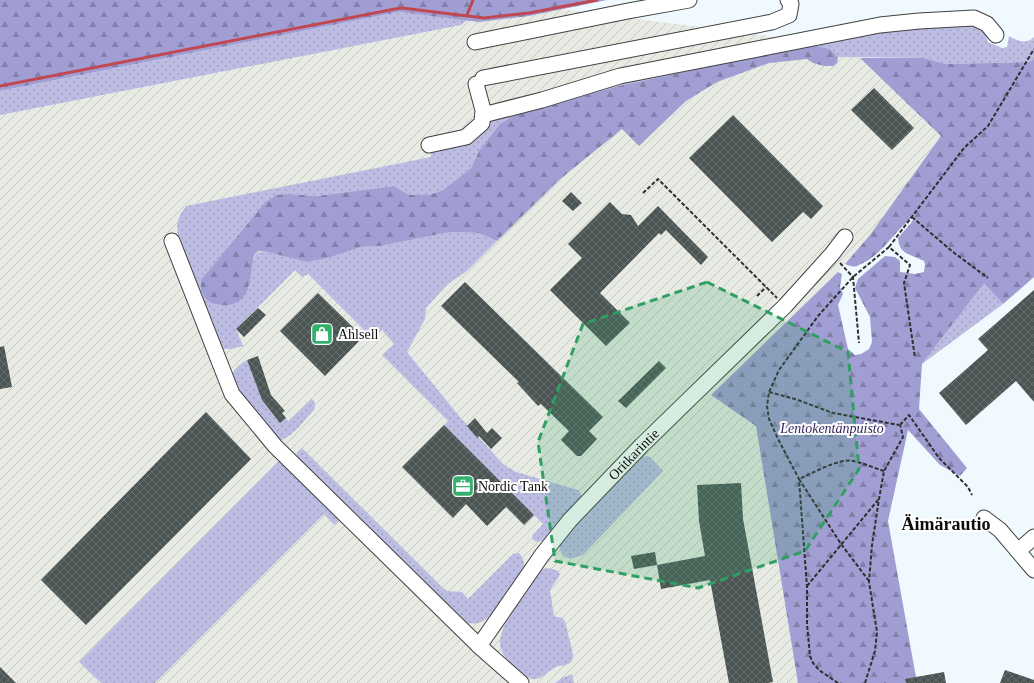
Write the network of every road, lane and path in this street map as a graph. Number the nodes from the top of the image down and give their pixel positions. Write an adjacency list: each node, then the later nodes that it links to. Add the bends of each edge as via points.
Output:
1 (689, 0): 4 (street)
2 (788, 0): 6 (street, via 791,4 789,15 772,22 479,81)
3 (996, 35): 6 (street, via 987,24 974,18 880,25 620,76)
4 (475, 42)
5 (1034, 49): 9 (path, via 988,126 964,148)
6 (483, 115): 7 (street, via 482,123 466,137)
7 (429, 145)
8 (643, 193): 16 (path, via 658,179)
9 (912, 217): 12 (path); 15 (path)
10 (845, 237): 13 (street, Oritkarintie)
11 (172, 241): 34 (street, via 232,394 275,446)
12 (889, 247): 14 (path); 20 (path, via 910,265 904,283)
13 (832, 254): 14 (path); 18 (street, Oritkarintie)
14 (853, 277): 19 (path); 21 (path, via 818,316 778,370)
15 (988, 278)
16 (766, 287): 17 (path); 18 (path)
17 (757, 296)
18 (785, 306): 34 (street, Oritkarintie, via 642,445 570,520 542,555)
19 (859, 343)
20 (915, 358)
21 (769, 392): 22 (path, via 833,413); 24 (path, via 766,406 769,419)
22 (900, 425): 23 (path, via 903,437); 25 (path, via 909,414 939,458 968,487)
23 (884, 471): 24 (path, via 845,461); 26 (path)
24 (799, 479): 29 (path); 33 (path)
25 (972, 495)
26 (879, 499): 29 (path); 32 (path)
27 (984, 518): 30 (street, via 1000,530)
28 (1034, 537): 30 (street)
29 (841, 544): 32 (path); 33 (path)
30 (1018, 552): 31 (street)
31 (1034, 570)
32 (869, 582): 37 (path, via 877,632 875,651)
33 (807, 587): 36 (path, via 810,656 819,670)
34 (479, 646): 35 (street)
35 (521, 683)
36 (838, 683)
37 (865, 683)

